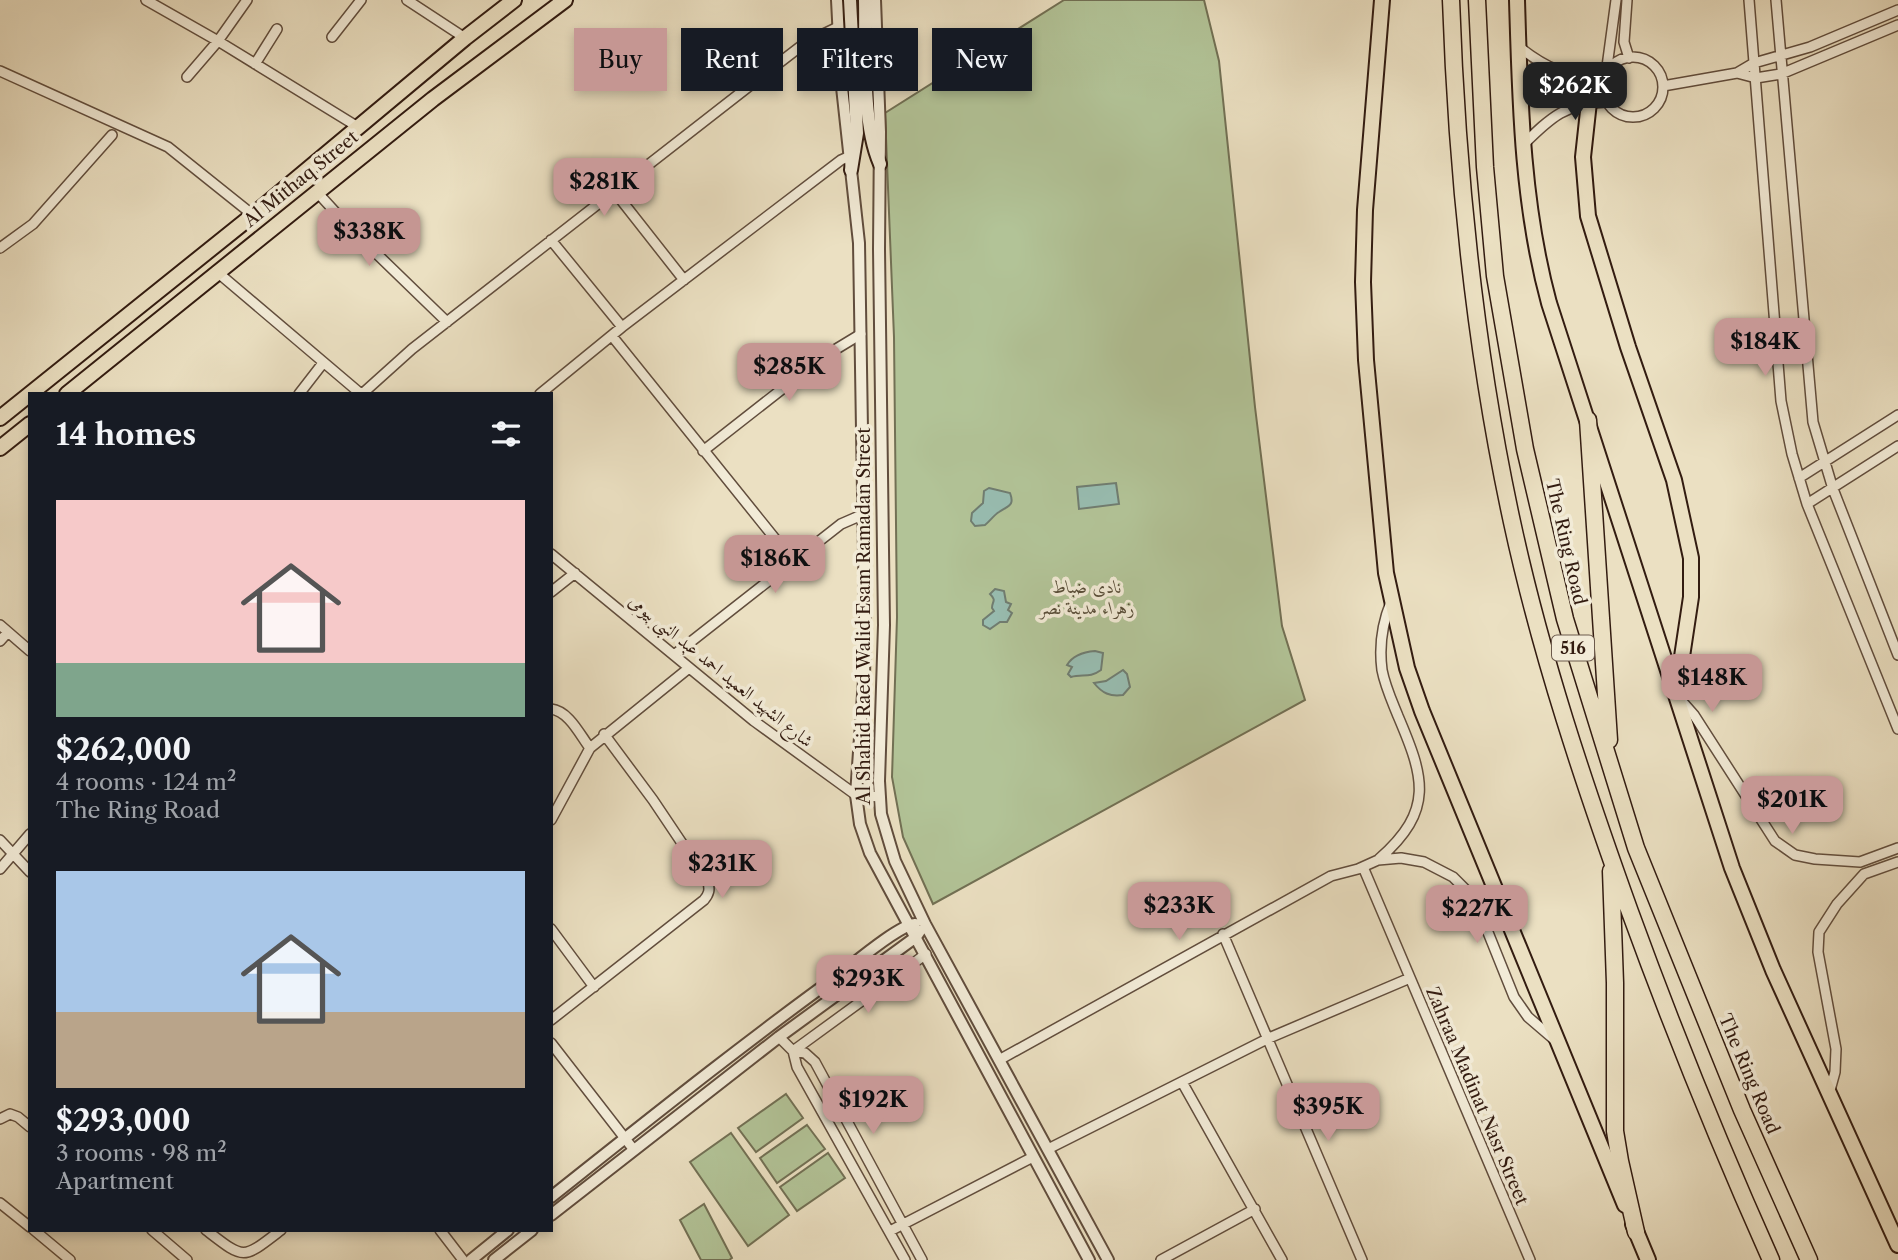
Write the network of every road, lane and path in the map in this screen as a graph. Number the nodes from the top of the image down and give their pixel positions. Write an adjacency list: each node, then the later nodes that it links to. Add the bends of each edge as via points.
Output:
1 (146, 0): 17 (street)
2 (247, 0): 26 (street)
3 (361, 0): 24 (street)
4 (407, 0): 25 (street)
5 (514, 0): 25 (main road, Al Mithaq Street)
6 (565, 0): 47 (main road, Al Mithaq Street)
7 (837, 0): 22 (street, Al Shahid Raed Walid Esam Ramadan Street)
8 (875, 0): 45 (street, Al Shahid Raed Walid Esam Ramadan Street)
9 (1382, 0): 82 (main road, via 1363,282 1371,430)
10 (1451, 0): 103 (highway, 516, via 1469,255 1502,473 1537,625 1571,744)
11 (1477, 0): 94 (highway, The Ring Road / 516, via 1485,167 1512,380 1550,563)
12 (1517, 0): 27 (main road, 516)
13 (1616, 0): 35 (street)
14 (1627, 0): 29 (street, via 1625,44)
15 (1749, 0): 30 (street)
16 (1776, 0): 28 (street)
17 (159, 3): 26 (street)
18 (850, 5): 46 (main road, via 856,133)
19 (865, 5): 45 (main road, via 868,124)
20 (1898, 10): 28 (street)
21 (1898, 25): 34 (street)
22 (838, 27): 44 (street, Al Shahid Raed Walid Esam Ramadan Street); 48 (street, via 805,43)
23 (277, 29): 31 (street)
24 (332, 37)
25 (465, 38): 41 (main road, Al Mithaq Street)
26 (218, 41): 31 (street); 36 (street)
27 (1518, 46): 35 (street, via 1562,74 1590,79); 43 (main road, 516)
28 (1780, 56): 30 (street); 34 (street)
29 (1629, 58): 35 (street, via 1612,66); 38 (street, via 1656,67)
30 (1754, 63): 33 (street); 37 (street)
31 (255, 64): 41 (street)
32 (0, 71): 49 (street, via 168,147)
33 (1737, 73): 37 (street); 38 (street)
34 (1782, 74): 37 (street); 73 (street, via 1813,422)
35 (1606, 76): 39 (street)
36 (187, 77)
37 (1756, 78): 74 (street, via 1781,401)
38 (1663, 86): 39 (street, via 1654,110 1642,117 1616,112)
39 (1607, 102): 40 (street)
40 (1589, 103): 43 (street, via 1552,117); 89 (main road, via 1583,157 1588,216 1674,480 1691,558 1691,597)
41 (358, 127): 49 (main road, Al Mithaq Street)
42 (112, 135): 51 (street, via 33,224)
43 (1524, 145): 68 (main road, 516, via 1542,276)
44 (850, 156): 46 (street, Al Shahid Raed Walid Esam Ramadan Street); 53 (street)
45 (880, 164): 59 (street, Al Shahid Raed Walid Esam Ramadan Street)
46 (851, 170): 56 (street, Al Shahid Raed Walid Esam Ramadan Street, via 859,243)
47 (316, 191): 52 (main road, Al Mithaq Street); 54 (street)
48 (614, 191): 50 (street); 53 (street)
49 (253, 215): 66 (main road, Al Mithaq Street)
50 (551, 240): 54 (street); 55 (street)
51 (0, 248)
52 (216, 271): 58 (street); 61 (main road, Al Mithaq Street)
53 (684, 281): 55 (street)
54 (447, 322): 64 (street)
55 (622, 327): 57 (street)
56 (861, 334): 60 (street, Al Shahid Raed Walid Esam Ramadan Street); 72 (street, via 823,357)
57 (612, 336): 65 (street); 72 (street)
58 (323, 363): 62 (street); 63 (street)
59 (881, 379): 60 (street); 96 (street, Al Shahid Raed Walid Esam Ramadan Street, via 884,625)
60 (862, 380): 77 (street, Al Shahid Raed Walid Esam Ramadan Street)
61 (69, 392)
62 (301, 392)
63 (359, 392)
64 (363, 392)
65 (542, 392)
66 (2, 412)
67 (1898, 415): 73 (street)
68 (1588, 420): 89 (main road, 516); 94 (highway, 516)
69 (28, 426): 71 (main road)
70 (1898, 446): 75 (street)
71 (0, 448)
72 (704, 451): 79 (street)
73 (1824, 463): 74 (street); 75 (street)
74 (1799, 478): 76 (street)
75 (1833, 489): 76 (street); 87 (street)
76 (1807, 504): 91 (street)
77 (864, 514): 79 (street, via 845,521); 95 (street, Al Shahid Raed Walid Esam Ramadan Street, via 864,667)
78 (553, 556): 80 (street, شارع الشهيد العميد احمد عبد النبى بيومى)
79 (793, 561): 86 (street)
80 (575, 573): 81 (street); 86 (street, شارع الشهيد العميد احمد عبد النبى بيومى)
81 (553, 590)
82 (1391, 602): 102 (street, via 1382,632 1382,671 1416,760 1420,790 1408,827); 121 (main road, via 1422,711)
83 (4, 628): 84 (street); 85 (street)
84 (0, 641)
85 (28, 649)
86 (674, 655): 88 (street, شارع الشهيد العميد احمد عبد النبى بيومى)
87 (1898, 656)
88 (690, 668): 92 (street); 95 (street, شارع الشهيد العميد احمد عبد النبى بيومى)
89 (1674, 693): 100 (street, via 1689,708 1781,847 1815,859 1860,862); 126 (main road, 516, via 1732,868)
90 (553, 709): 93 (street, via 564,714)
91 (1898, 729)
92 (604, 734): 93 (street); 115 (street, via 710,888 704,900)
93 (590, 748): 97 (street)
94 (1613, 777): 164 (highway, The Ring Road / 516, via 1667,926)
95 (856, 795): 96 (street); 109 (street, Al Shahid Raed Walid Esam Ramadan Street, via 864,839)
96 (880, 797): 108 (street, Al Shahid Raed Walid Esam Ramadan Street, via 895,861)
97 (553, 816)
98 (28, 836): 101 (street)
99 (0, 840): 101 (street)
100 (1898, 848)
101 (14, 852): 106 (street); 107 (street)
102 (1378, 860): 105 (street); 121 (street, via 1424,862 1461,884 1479,910 1514,997 1528,1017)
103 (1612, 861): 147 (highway, via 1615,1131); 163 (highway, 516, via 1675,1034)
104 (1898, 862): 126 (street, via 1864,874 1819,932 1818,952 1836,1049)
105 (1363, 867): 111 (street, via 1331,876); 114 (street, Zahraa Madinat Nasr Street)
106 (0, 869)
107 (28, 870)
108 (925, 924): 109 (street); 112 (street); 124 (street, Al Shahid Raed Walid Esam Ramadan Street)
109 (910, 925): 112 (street, Al Shahid Raed Walid Esam Ramadan Street); 116 (street)
110 (553, 932): 115 (street)
111 (1223, 934): 120 (street); 124 (street)
112 (916, 937): 113 (street, Al Shahid Raed Walid Esam Ramadan Street); 118 (street)
113 (926, 954): 123 (street); 132 (street, Al Shahid Raed Walid Esam Ramadan Street)
114 (1410, 978): 120 (street); 161 (street, Zahraa Madinat Nasr Street)
115 (594, 987): 117 (street)
116 (789, 1010): 118 (street); 129 (street)
117 (553, 1018)
118 (798, 1022): 119 (street)
119 (779, 1037): 123 (street); 131 (street)
120 (1269, 1038): 125 (street); 160 (street)
121 (1557, 1042): 147 (main road)
122 (553, 1046): 129 (street)
123 (793, 1051): 137 (street, via 815,1062); 139 (street, via 797,1067)
124 (999, 1060): 130 (street, Al Shahid Raed Walid Esam Ramadan Street)
125 (1182, 1082): 130 (street); 135 (street)
126 (1829, 1094): 148 (main road, 516)
127 (0, 1119): 128 (street, via 10,1114)
128 (28, 1125)
129 (625, 1139): 131 (street); 133 (street)
130 (1048, 1149): 157 (street, Al Shahid Raed Walid Esam Ramadan Street)
131 (634, 1150): 136 (street)
132 (1033, 1157): 137 (street); 156 (street, Al Shahid Raed Walid Esam Ramadan Street)
133 (553, 1195)
134 (0, 1203): 138 (street)
135 (1255, 1209): 158 (street); 159 (street)
136 (553, 1213)
137 (904, 1224): 139 (street); 155 (street)
138 (28, 1226)
139 (890, 1231): 154 (street)
140 (36, 1232): 149 (street)
141 (154, 1232): 150 (street)
142 (208, 1232): 143 (street, via 240,1255 253,1253)
143 (279, 1232)
144 (442, 1232): 151 (street)
145 (506, 1232): 152 (street)
146 (529, 1232): 153 (street)
147 (1636, 1232): 162 (main road)
148 (1898, 1245)
149 (70, 1260)
150 (187, 1260)
151 (463, 1260)
152 (471, 1260)
153 (494, 1260)
154 (905, 1260)
155 (922, 1260)
156 (1088, 1260)
157 (1108, 1260)
158 (1161, 1260)
159 (1282, 1260)
160 (1362, 1260)
161 (1530, 1260)
162 (1648, 1260)
163 (1771, 1260)
164 (1809, 1260)

